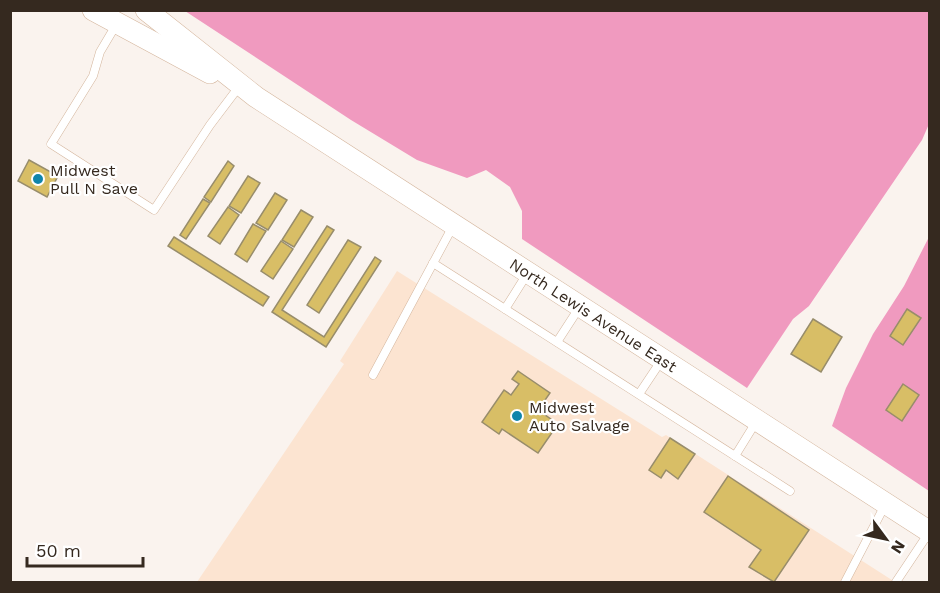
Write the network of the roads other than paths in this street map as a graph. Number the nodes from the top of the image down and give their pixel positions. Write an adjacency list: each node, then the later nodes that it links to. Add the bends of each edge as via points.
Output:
1 (93, 10): 3 (main road, North Lewis Avenue East)
2 (146, 10): 4 (main road, North Lewis Avenue East)
3 (117, 24): 4 (main road, North Lewis Avenue East); 4 (lane, via 100,52 93,76 51,144 154,210 210,125)
4 (247, 92): 5 (main road, North Lewis Avenue East)
5 (453, 225): 6 (lane); 7 (main road, North Lewis Avenue East)
6 (433, 262): 9 (lane); 12 (lane)
7 (528, 273): 8 (main road, North Lewis Avenue East); 9 (lane)
8 (580, 307): 10 (lane); 11 (main road, North Lewis Avenue East)
9 (505, 309): 10 (lane)
10 (557, 342): 13 (lane)
11 (662, 359): 13 (lane); 14 (main road, North Lewis Avenue East)
12 (373, 375)
13 (639, 394): 15 (lane)
14 (757, 421): 15 (lane); 17 (main road, North Lewis Avenue East)
15 (735, 456): 16 (lane)
16 (790, 491)
17 (885, 504): 18 (main road, North Lewis Avenue East); 19 (lane)
18 (929, 532): 20 (lane)
19 (844, 582)
20 (896, 582)

